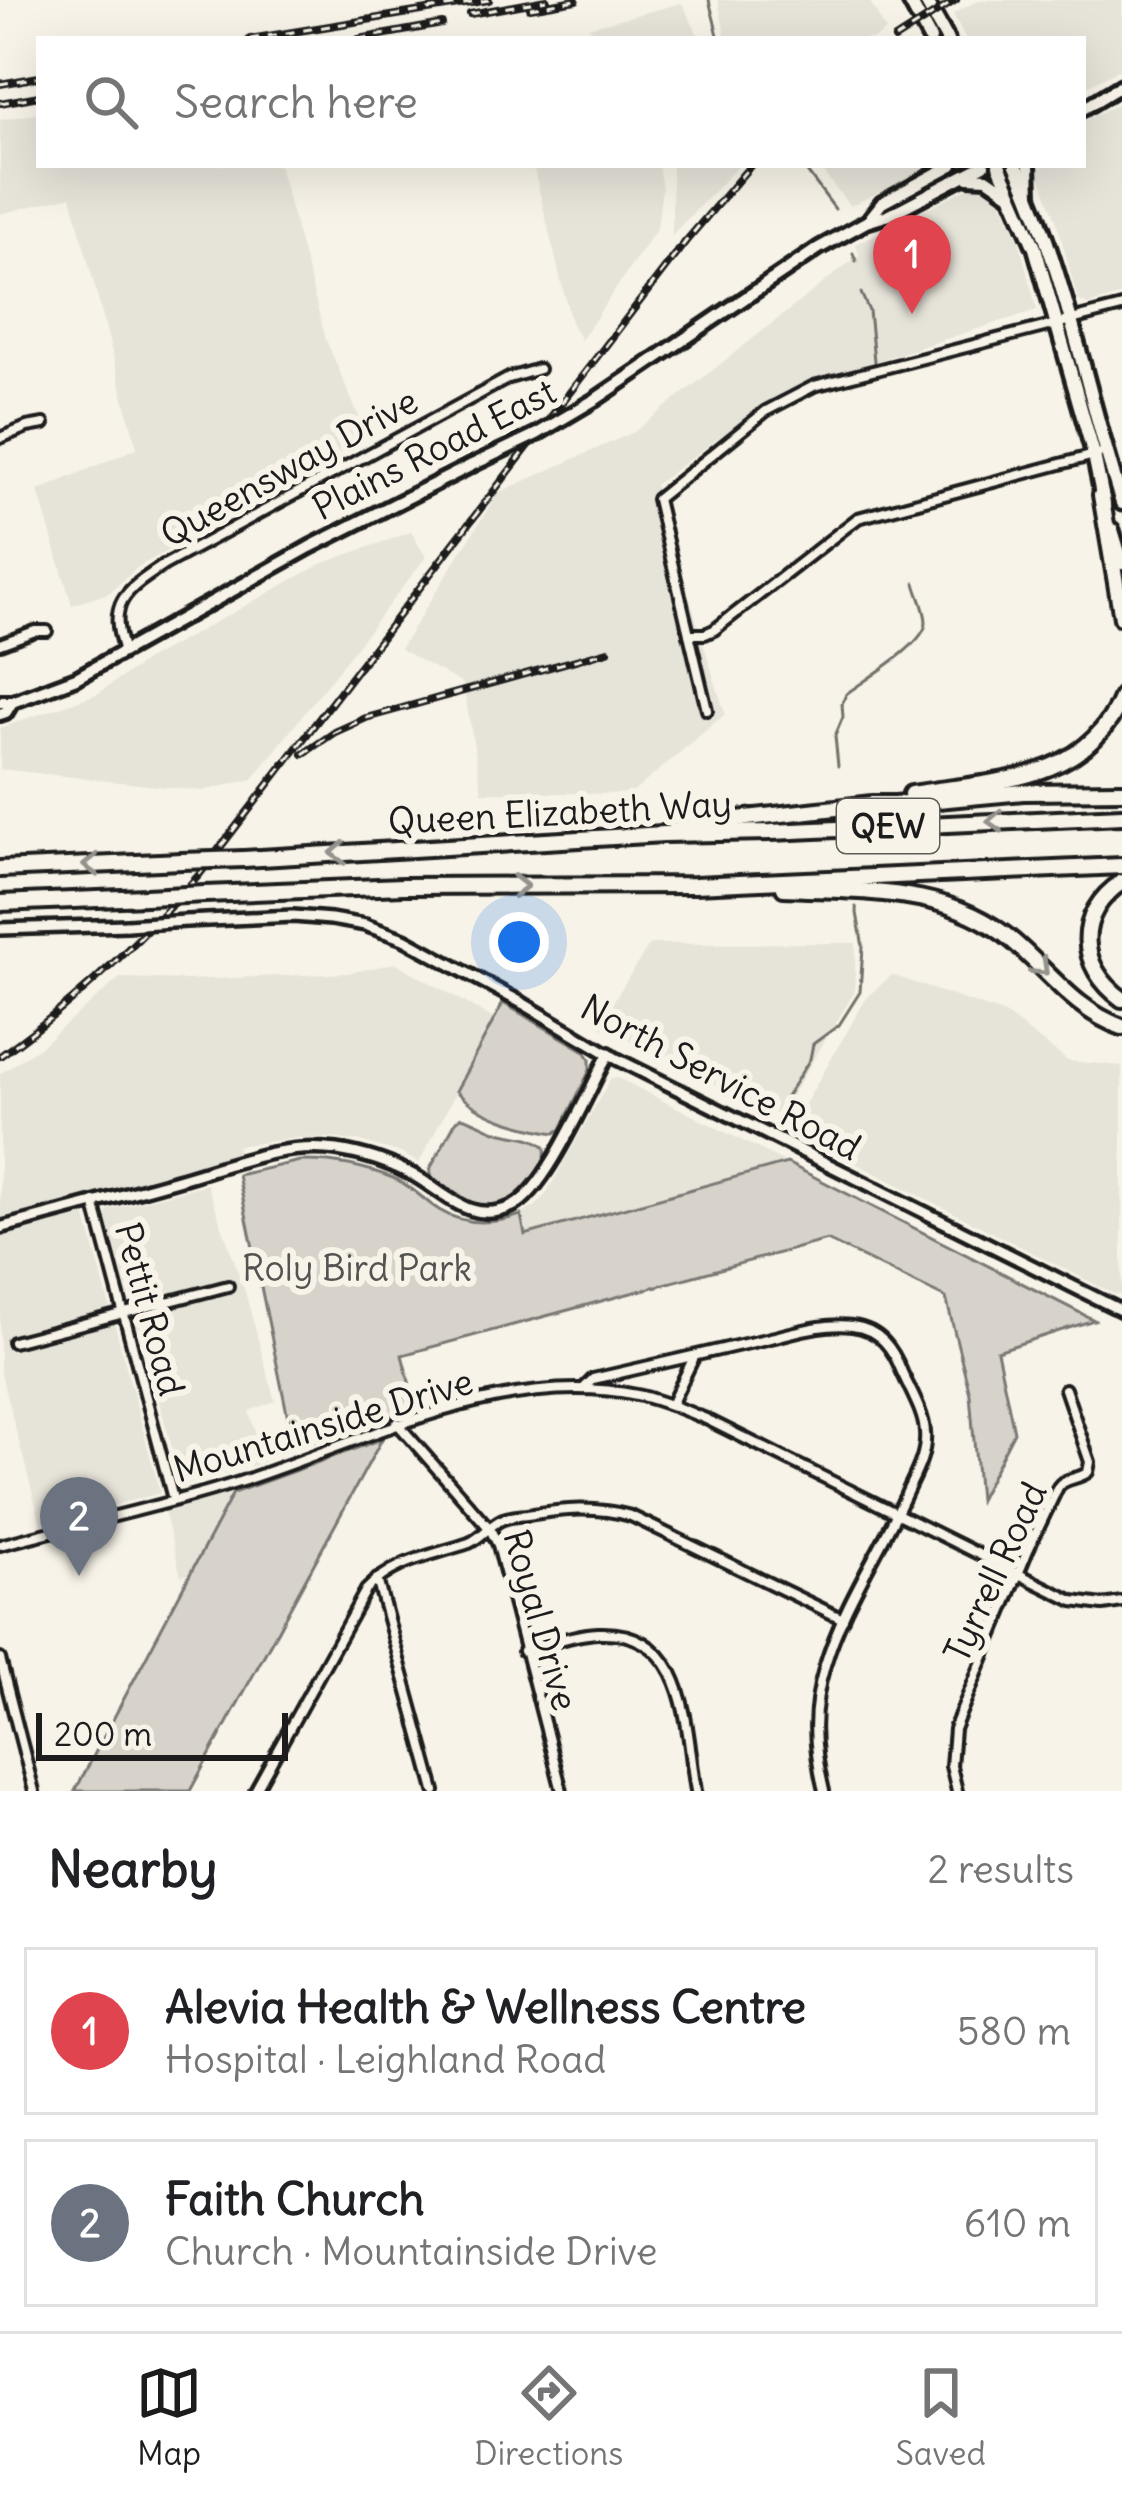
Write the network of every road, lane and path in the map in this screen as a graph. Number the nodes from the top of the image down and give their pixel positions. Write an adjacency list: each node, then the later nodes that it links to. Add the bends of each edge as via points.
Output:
1 (909, 0): 3 (main road)
2 (925, 0): 4 (main road)
3 (928, 36)
4 (945, 36)
5 (1122, 85): 6 (main road)
6 (1086, 106)
7 (946, 168): 14 (main road, Plains Road East, via 882,203)
8 (978, 168): 12 (main road, Plains Road East)
9 (1001, 168): 13 (main road)
10 (1017, 168): 13 (main road)
11 (1028, 168): 13 (main road)
12 (959, 178): 13 (main road, via 986,178); 14 (main road, Plains Road East)
13 (1023, 197): 16 (main road, via 1046,237)
14 (868, 221): 28 (main road, Plains Road East, bridge, via 537,434 329,537)
15 (1122, 307): 16 (street)
16 (1062, 322): 20 (main road); 26 (street, via 796,394 657,499)
17 (539, 370): 28 (street, Queensway Drive, via 509,378 148,576 118,608)
18 (44, 424): 19 (street)
19 (0, 438)
20 (1100, 454): 21 (main road); 22 (main road); 26 (street, via 858,518 714,630)
21 (1101, 495): 23 (main road); 24 (highway)
22 (1122, 503)
23 (1122, 563)
24 (1122, 617)
25 (47, 631): 27 (street)
26 (689, 634): 31 (street)
27 (0, 644)
28 (124, 652): 30 (main road, Plains Road East)
29 (1122, 696): 34 (highway, via 1096,740 1064,762)
30 (6, 702): 32 (main road, Plains Road East)
31 (707, 710)
32 (0, 714)
33 (1122, 791): 34 (highway)
34 (872, 803): 36 (highway)
35 (1119, 814): 36 (highway, Queen Elizabeth Way / QEW, one-way to 36)
36 (664, 834): 38 (highway, Queen Elizabeth Way / QEW, one-way to 38, bridge)
37 (1122, 866): 40 (highway, Queen Elizabeth Way / QEW)
38 (0, 868)
39 (1122, 882): 43 (highway, via 1101,900 1087,936 1100,978)
40 (695, 885): 41 (highway, Queen Elizabeth Way / QEW, one-way to 40, bridge, via 403,886); 44 (highway, one-way to 44, via 903,893 942,902 994,926 1079,1004)
41 (0, 903)
42 (0, 929): 45 (street, North Service Road, bridge, via 293,916 365,925)
43 (1122, 999)
44 (1122, 1027)
45 (609, 1053): 46 (street, via 534,1190 510,1208 468,1210 388,1164 306,1148); 49 (street, North Service Road)
46 (94, 1202): 47 (street); 50 (street, Pettit Road)
47 (0, 1228)
48 (228, 1286): 50 (street)
49 (1122, 1311)
50 (123, 1313): 51 (street); 57 (street, Pettit Road)
51 (13, 1342)
52 (694, 1355): 53 (street, via 593,1379); 55 (street); 58 (street, via 843,1326 882,1339 926,1428)
53 (583, 1389): 55 (street, Mountainside Drive); 56 (street, Mountainside Drive, via 521,1394)
54 (1065, 1389): 61 (street, Tyrrell Road, via 1088,1472 1062,1481)
55 (671, 1405): 58 (street, Mountainside Drive)
56 (397, 1424): 57 (street, Mountainside Drive); 59 (street, Royal Drive)
57 (173, 1499): 60 (street, Mountainside Drive)
58 (898, 1514): 61 (street, Mountainside Drive); 64 (street)
59 (490, 1529): 62 (street); 64 (street, via 512,1517 605,1509); 65 (street, Royal Drive)
60 (0, 1544)
61 (1018, 1573): 63 (street, Mountainside Drive, via 1073,1601); 73 (street, Tyrrell Road, via 954,1729)
62 (377, 1579): 67 (street, via 357,1602); 69 (street)
63 (1122, 1602)
64 (843, 1619): 72 (street, via 816,1706)
65 (524, 1651): 70 (street, Royal Drive); 71 (street, via 592,1633 645,1643 673,1672 682,1698)
66 (0, 1659): 68 (street)
67 (259, 1790)
68 (34, 1791)
69 (435, 1791)
70 (562, 1791)
71 (696, 1791)
72 (824, 1791)
73 (957, 1791)

